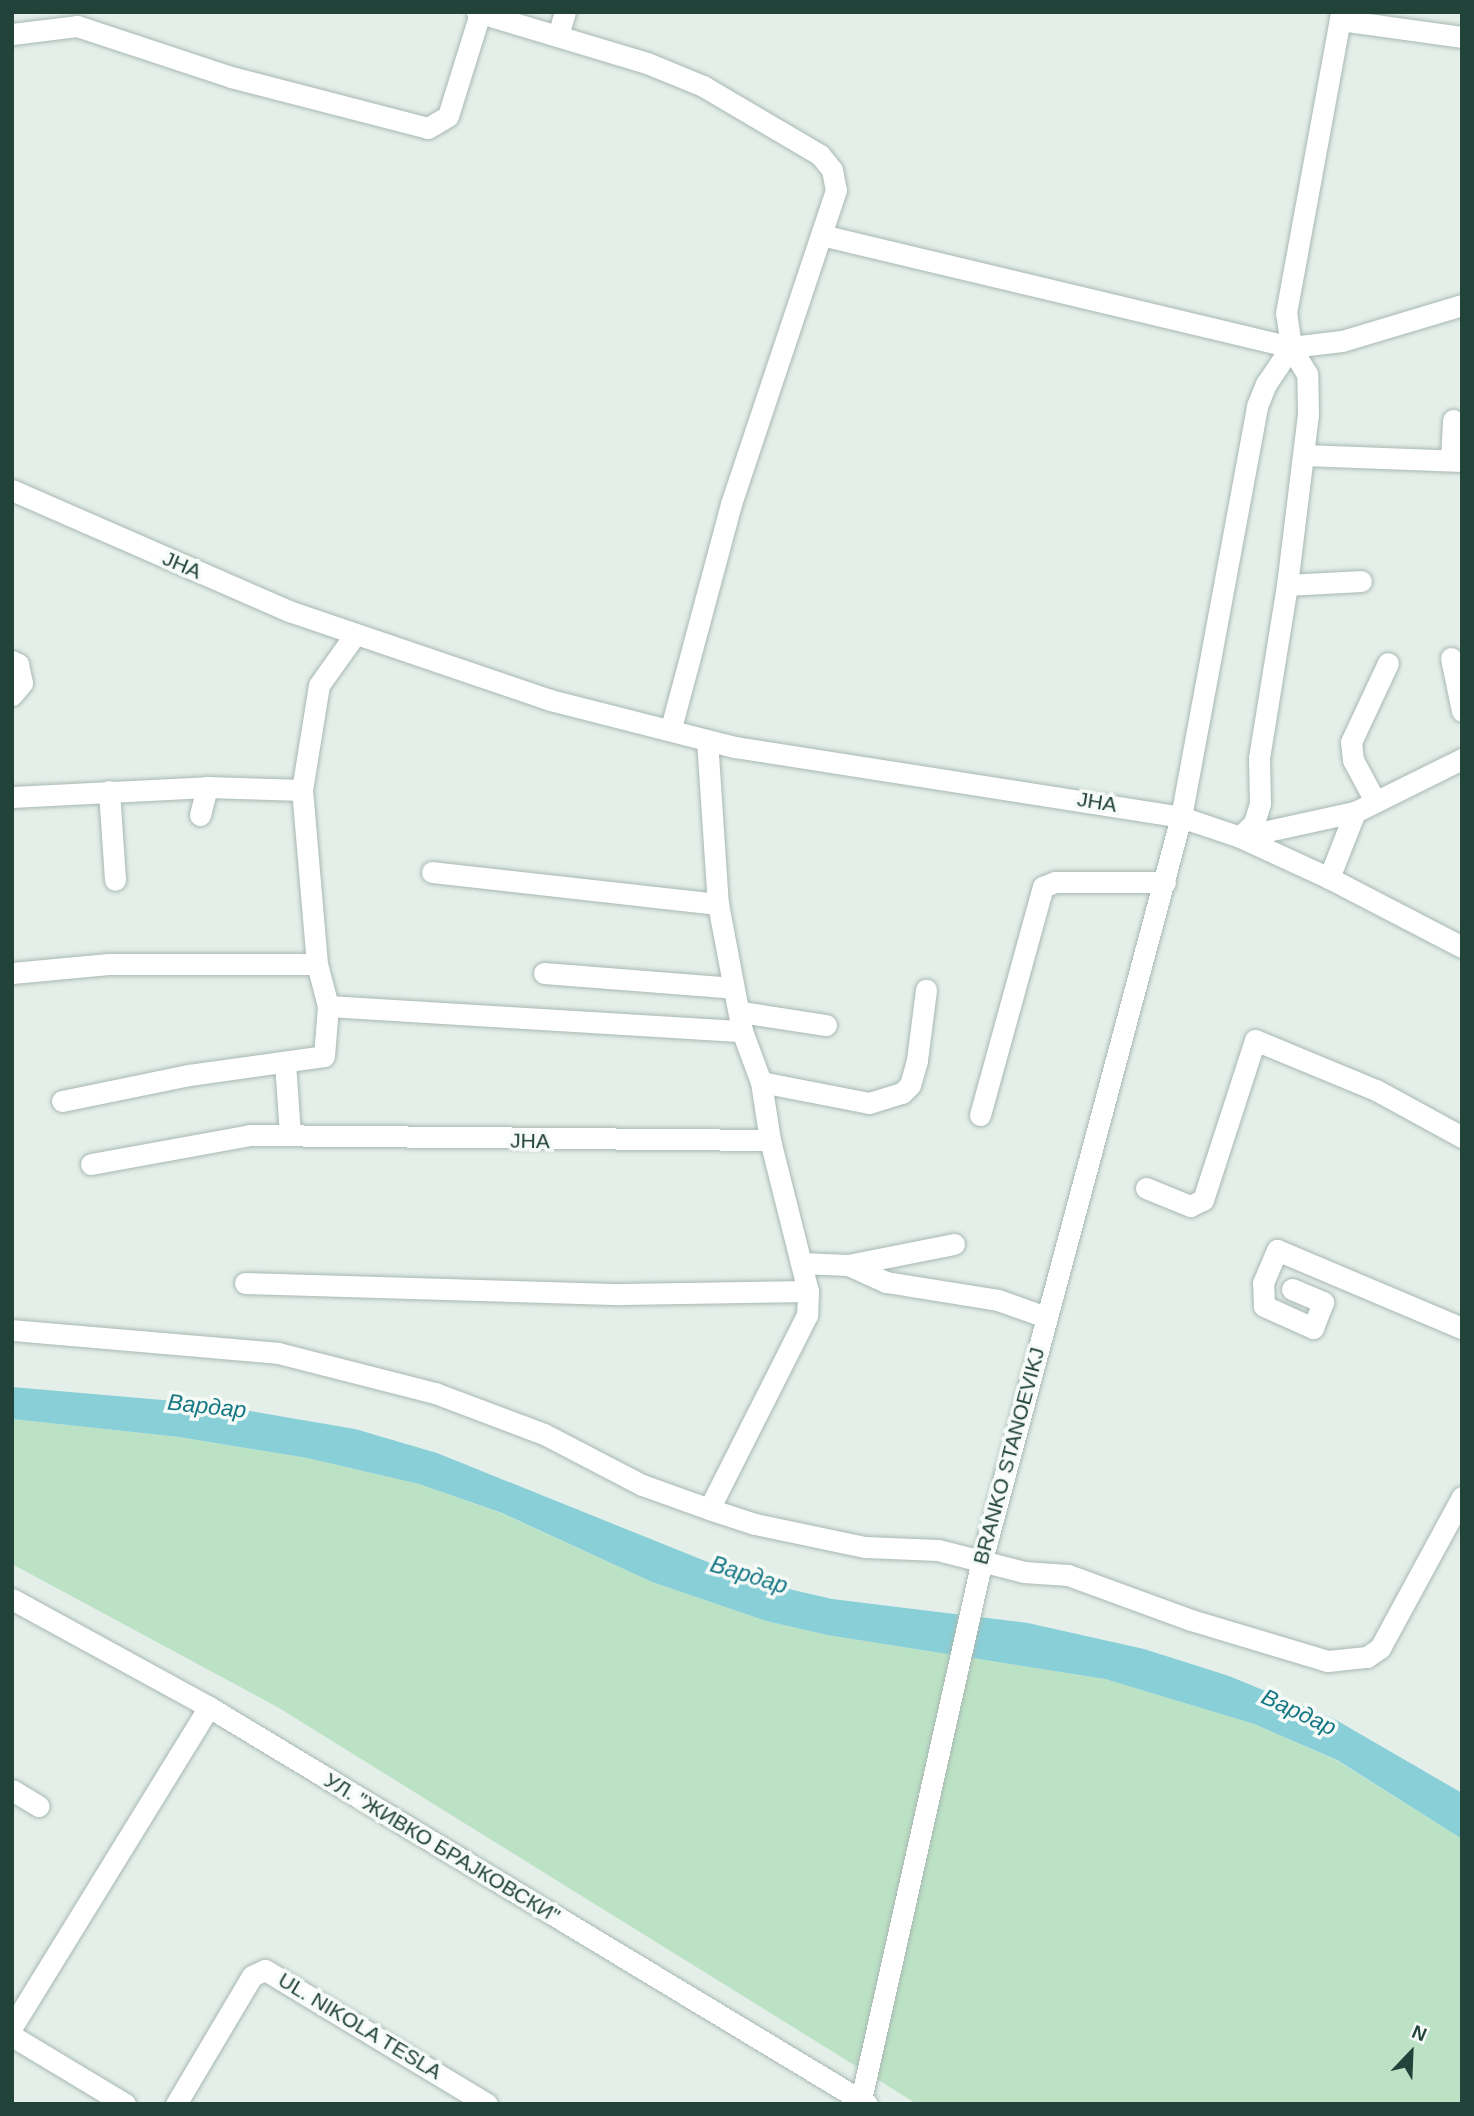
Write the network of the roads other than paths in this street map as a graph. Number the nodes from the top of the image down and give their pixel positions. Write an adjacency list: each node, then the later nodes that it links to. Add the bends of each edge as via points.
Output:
1 (565, 12): 5 (street)
2 (479, 13): 4 (street, via 447,116 428,128 231,76 77,26); 5 (street)
3 (1341, 16): 6 (street); 9 (street, via 1286,313)
4 (12, 34)
5 (558, 36): 7 (street, via 703,86 820,155 832,170 836,190)
6 (1462, 37)
7 (821, 235): 9 (street); 22 (street, via 731,504)
8 (1462, 305): 9 (street, via 1342,341)
9 (1291, 347): 11 (street, via 1307,374); 32 (street, BRANKO STANOEVIKJ, via 1257,406)
10 (1453, 420): 12 (street)
11 (1304, 455): 12 (street); 15 (street)
12 (1457, 461)
13 (12, 490): 16 (street, ЈНА)
14 (1361, 582): 15 (street)
15 (1287, 585): 33 (street, via 1259,758 1260,803 1254,823)
16 (354, 636): 22 (street, ЈНА, via 550,700); 26 (street, via 319,685)
17 (1451, 658): 21 (street)
18 (12, 661): 20 (street, via 18,664 22,683)
19 (1388, 663): 29 (street, via 1351,742 1353,760)
20 (12, 695)
21 (1462, 711)
22 (671, 728): 23 (street, ЈНА)
23 (707, 740): 32 (street, ЈНА); 38 (street)
24 (1462, 759): 29 (street)
25 (207, 787): 26 (street); 27 (street); 31 (street)
26 (302, 790): 40 (street)
27 (109, 791): 28 (street); 36 (street)
28 (12, 797)
29 (1374, 799): 30 (street)
30 (1355, 812): 33 (street); 35 (street)
31 (200, 815)
32 (1181, 817): 33 (street, ЈНА); 37 (street, BRANKO STANOEVIKJ)
33 (1240, 837): 35 (street, ЈНА)
34 (432, 872): 38 (street)
35 (1329, 878): 39 (street, ЈНА)
36 (115, 880)
37 (1165, 883): 51 (street, via 1055,881 1043,887); 63 (street, BRANKO STANOEVIKJ)
38 (718, 904): 43 (street)
39 (1462, 947)
40 (317, 964): 41 (street, via 109,964); 45 (street)
41 (12, 973)
42 (544, 973): 43 (street)
43 (733, 988): 46 (street)
44 (926, 990): 49 (street, via 916,1060 910,1085 902,1093 869,1102)
45 (328, 1006): 46 (street); 48 (street, via 324,1056)
46 (741, 1021): 47 (street); 49 (street)
47 (826, 1026)
48 (285, 1063): 50 (street, via 189,1075); 52 (street)
49 (761, 1082): 54 (street)
50 (62, 1101)
51 (980, 1115)
52 (290, 1135): 54 (street, ЈНА); 55 (street, ЈНА, via 250,1135)
53 (1462, 1137): 56 (street, via 1376,1090 1255,1040 1203,1200 1190,1206)
54 (770, 1140): 58 (street)
55 (92, 1164)
56 (1146, 1188)
57 (954, 1244): 59 (street)
58 (801, 1264): 59 (street); 62 (street)
59 (848, 1265): 63 (street, via 886,1282 998,1300)
60 (245, 1283): 62 (street, via 621,1294)
61 (1292, 1289): 64 (street, via 1324,1302 1313,1328 1264,1306 1263,1283 1277,1250)
62 (808, 1290): 67 (street, via 807,1315)
63 (1046, 1317): 68 (street, BRANKO STANOEVIKJ)
64 (1462, 1328)
65 (12, 1329): 67 (street, via 278,1353 435,1393 544,1434 642,1485)
66 (1462, 1497): 68 (street, via 1380,1648 1367,1657 1348,1660 1328,1661 1191,1620 1068,1575 1024,1572)
67 (709, 1508): 68 (street, via 755,1524 865,1547 938,1550)
68 (982, 1560): 75 (street, BRANKO STANOEVIKJ)
69 (12, 1599): 70 (street, УЛ. "ЖИВКО БРАЈКОВСКИ")
70 (209, 1707): 73 (street); 75 (street, УЛ. "ЖИВКО БРАЈКОВСКИ")
71 (12, 1790): 72 (street)
72 (40, 1806)
73 (12, 2027)
74 (12, 2036): 76 (street)
75 (863, 2103)
76 (125, 2104)
77 (176, 2104): 78 (street, UL. NIKOLA TESLA, via 252,1976 265,1970)
78 (487, 2104)

